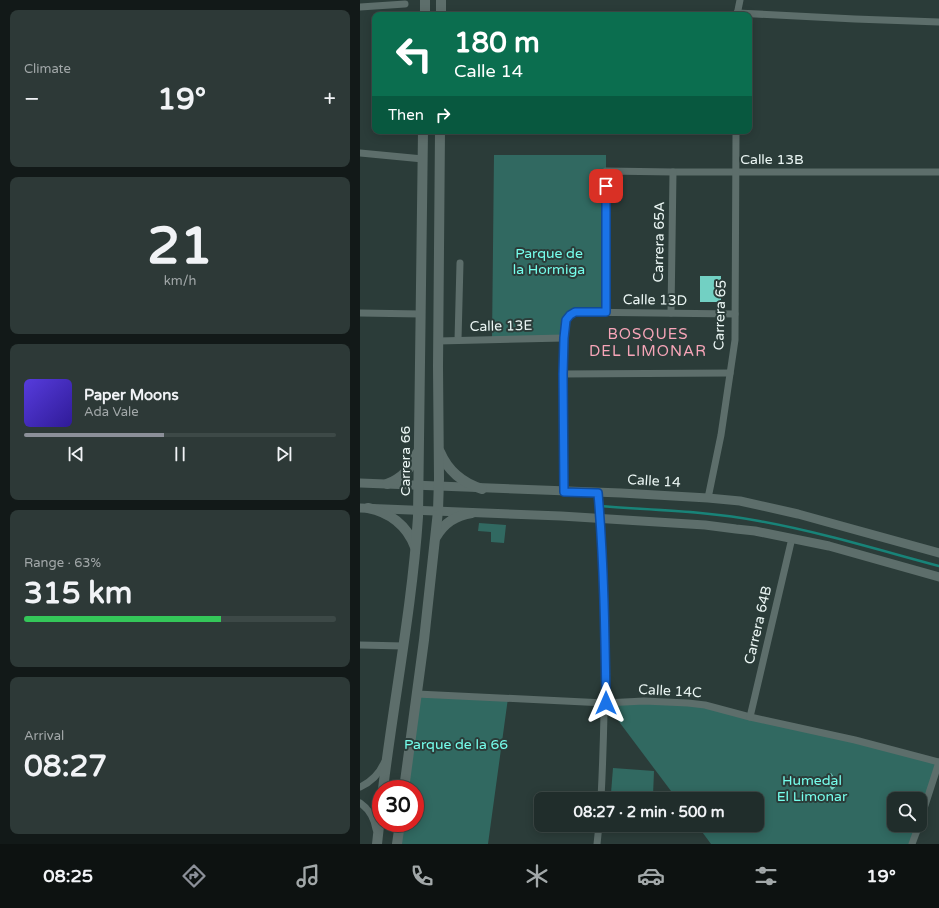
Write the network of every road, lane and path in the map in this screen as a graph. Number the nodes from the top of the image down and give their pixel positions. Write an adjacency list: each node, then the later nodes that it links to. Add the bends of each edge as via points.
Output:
1 (425, 0): 6 (main road)
2 (442, 0): 7 (main road)
3 (740, 0): 8 (street)
4 (405, 4): 5 (street)
5 (360, 7)
6 (425, 12)
7 (441, 12)
8 (737, 12)
9 (752, 15): 10 (street)
10 (939, 22)
11 (423, 134): 15 (main road, Carrera 66)
12 (440, 134): 20 (main road)
13 (736, 134): 17 (street, Carrera 65)
14 (360, 153): 15 (street)
15 (423, 158): 19 (main road, Carrera 66)
16 (673, 172): 17 (street, Calle 13B); 22 (street, Calle 13B, via 606,170); 24 (street, Carrera 65A)
17 (736, 172): 18 (street, Calle 13B); 26 (street, Carrera 65)
18 (939, 172)
19 (422, 245): 20 (main road); 25 (main road, Carrera 66)
20 (439, 246): 28 (main road)
21 (460, 263): 29 (street)
22 (606, 312): 24 (street, Calle 13D); 27 (street, Calle 13D, via 575,312 570,315 566,320)
23 (360, 313): 25 (street)
24 (671, 313): 26 (street, Calle 13D)
25 (421, 314): 30 (main road, Carrera 66)
26 (734, 314): 32 (street, Carrera 65)
27 (564, 338): 29 (street, Calle 13E); 33 (street)
28 (438, 340): 29 (street, Calle 13E); 31 (main road)
29 (458, 340)
30 (420, 367): 31 (main road, via 429,372); 34 (main road, Carrera 66)
31 (438, 367): 35 (main road)
32 (730, 373): 33 (street); 43 (street, Carrera 65)
33 (563, 374): 41 (street)
34 (418, 443): 37 (main road, via 416,456 410,468 400,478); 38 (main road, Carrera 66)
35 (438, 446): 39 (main road); 40 (main road, via 452,471 466,482)
36 (360, 483): 37 (street, Calle 14)
37 (387, 484): 38 (street, Calle 14)
38 (419, 485): 39 (street, Calle 14); 45 (main road, Carrera 66)
39 (439, 487): 40 (street, Calle 14); 46 (main road)
40 (482, 489): 41 (street, Calle 14)
41 (564, 492): 42 (street, Calle 14)
42 (598, 493): 43 (street, Calle 14); 48 (street)
43 (708, 498): 52 (street, Calle 14, via 740,501 798,514)
44 (364, 508): 45 (street); 51 (main road, via 384,513 398,522 409,535)
45 (418, 510): 46 (street); 51 (main road, Carrera 66)
46 (438, 511): 47 (street); 50 (main road)
47 (472, 513): 48 (street); 50 (main road, via 448,523 439,532)
48 (600, 519): 49 (street, via 705,525); 57 (street)
49 (792, 538): 53 (street); 58 (street, Carrera 64B)
50 (435, 541): 56 (main road)
51 (416, 550): 55 (main road, Carrera 66)
52 (939, 553)
53 (939, 577)
54 (360, 645): 55 (street)
55 (404, 646): 59 (main road, Carrera 66)
56 (417, 694): 57 (street, Calle 14C); 62 (main road)
57 (606, 703): 58 (street, Calle 14C, via 688,703); 64 (street)
58 (750, 717): 60 (street, Calle 14C)
59 (387, 753): 61 (main road, Carrera 66); 63 (street, via 381,769 370,782)
60 (939, 762): 65 (street)
61 (384, 780)
62 (405, 780)
63 (360, 787)
64 (601, 792)
65 (927, 799)
66 (360, 803): 70 (street, via 366,807 374,820)
67 (399, 832): 71 (main road)
68 (598, 832): 72 (street)
69 (916, 832): 73 (street)
70 (377, 840)
71 (397, 844)
72 (597, 844)
73 (912, 844)

